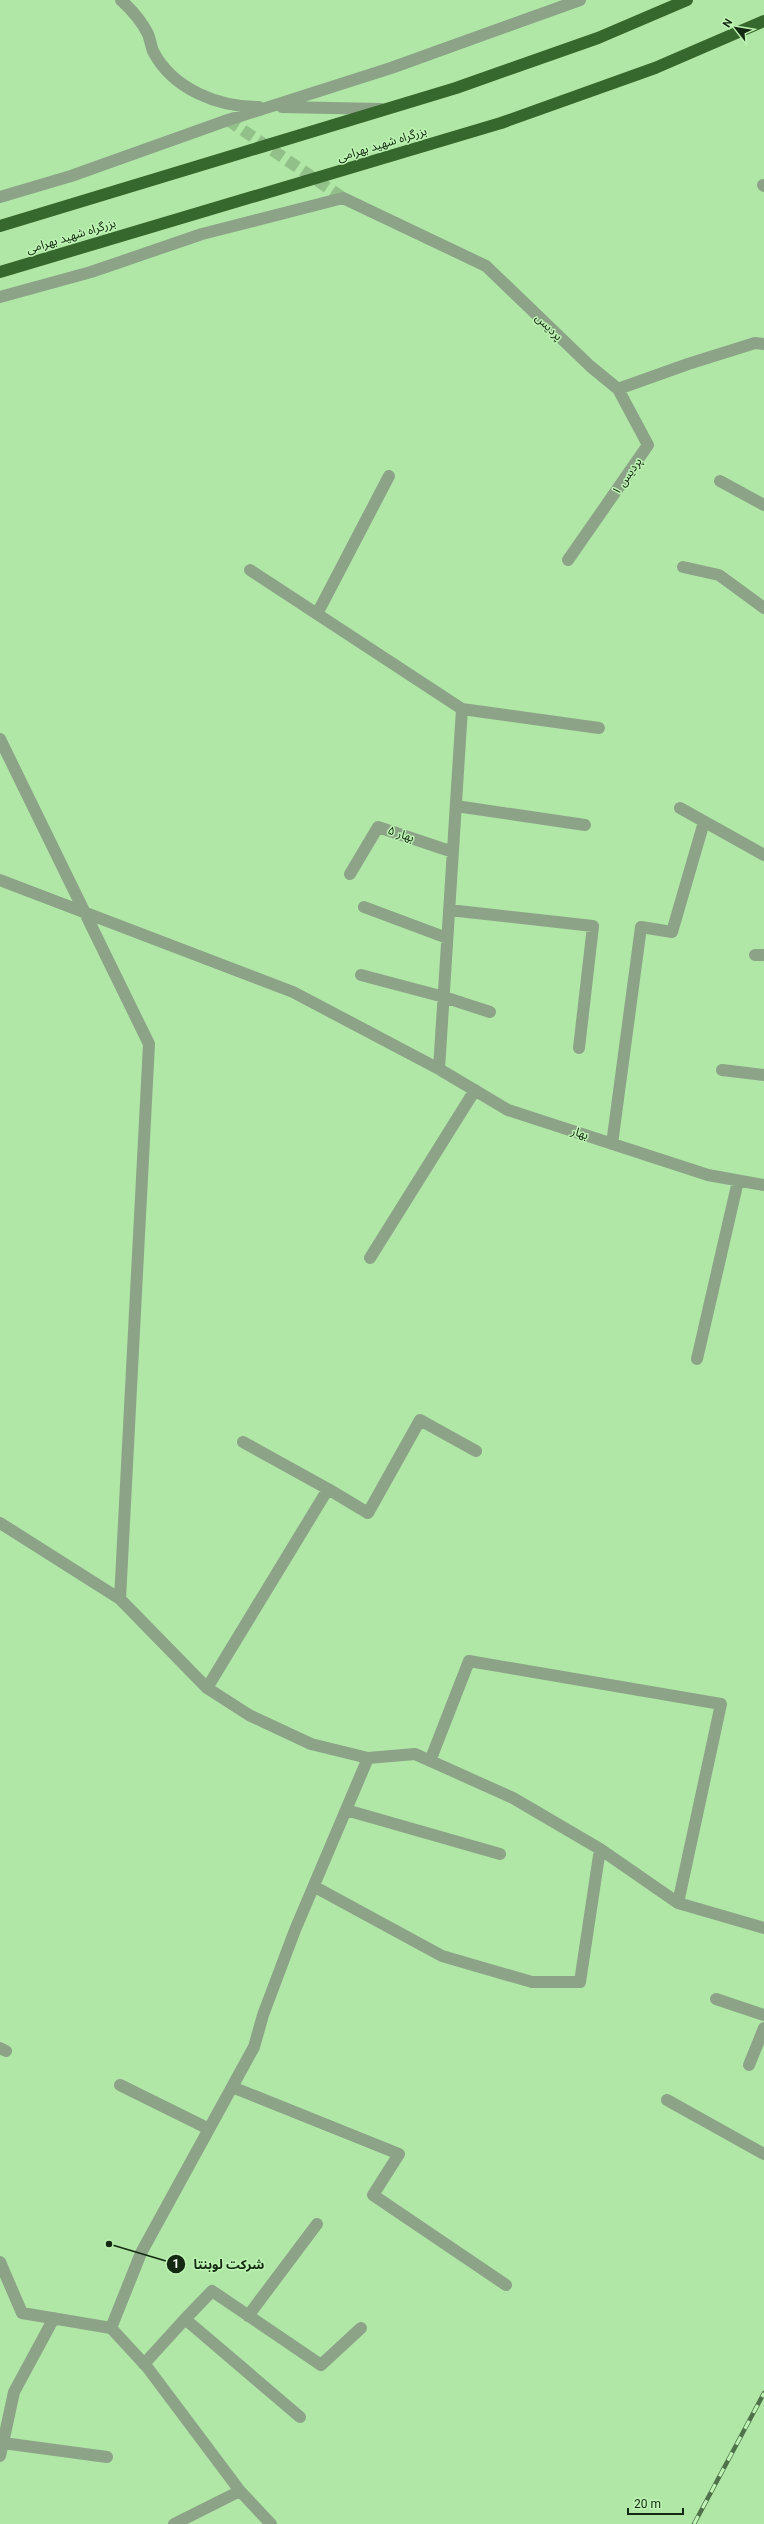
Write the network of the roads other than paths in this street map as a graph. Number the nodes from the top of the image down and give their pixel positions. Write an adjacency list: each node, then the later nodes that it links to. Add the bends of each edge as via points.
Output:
1 (121, 0): 5 (street, via 137,15 159,61 184,85 224,103 240,107)
2 (580, 0): 5 (street, via 391,68)
3 (687, 0): 6 (highway, via 598,38 456,88)
4 (764, 21): 9 (highway, بزرگراه شهید بهرامی, via 655,68 501,123)
5 (272, 106): 6 (street); 7 (street, via 71,176)
6 (385, 109): 8 (highway)
7 (0, 197)
8 (0, 226)
9 (0, 272)
10 (0, 297): 12 (street, پرديس, via 91,272 202,234 343,198 486,266 590,366)
11 (764, 344): 12 (street, via 755,343)
12 (618, 389): 16 (street, پرديس ۱, via 648,445)
13 (389, 476): 20 (street)
14 (720, 481): 15 (street)
15 (764, 505)
16 (568, 560)
17 (683, 567): 19 (street, via 719,575)
18 (250, 570): 20 (street)
19 (764, 608)
20 (317, 614): 21 (street)
21 (462, 709): 22 (street); 24 (street)
22 (598, 728)
23 (0, 739): 34 (street)
24 (456, 806): 27 (street); 28 (street)
25 (680, 808): 26 (street)
26 (704, 822): 29 (street); 44 (street, via 672,932 641,927)
27 (585, 825)
28 (453, 852): 30 (street, بهار ۵, via 378,826); 33 (street)
29 (764, 855)
30 (350, 874)
31 (0, 880): 34 (street, بهار)
32 (364, 907): 35 (street)
33 (449, 910): 35 (street); 39 (street, via 593,926)
34 (85, 913): 40 (street, بهار, via 293,992); 53 (street, via 149,1044)
35 (448, 938): 37 (street)
36 (361, 974): 37 (street)
37 (444, 997): 38 (street); 40 (street)
38 (490, 1012)
39 (579, 1048)
40 (439, 1069): 43 (street, بهار)
41 (722, 1070): 42 (street)
42 (764, 1076)
43 (475, 1090): 44 (street, بهار, via 508,1110); 47 (street)
44 (612, 1144): 45 (street, بهار, via 708,1175)
45 (738, 1181): 46 (street, بهار); 48 (street)
46 (764, 1186)
47 (370, 1258)
48 (697, 1359)
49 (243, 1442): 51 (street)
50 (476, 1451): 51 (street, via 420,1420 368,1513)
51 (328, 1489): 54 (street)
52 (0, 1523): 53 (street)
53 (120, 1599): 54 (street)
54 (207, 1688): 55 (street, via 250,1715 311,1744)
55 (368, 1758): 56 (street, via 415,1754); 57 (street)
56 (430, 1761): 58 (street, via 513,1798); 61 (street, via 469,1661 721,1704)
57 (346, 1810): 59 (street); 60 (street, via 324,1858)
58 (600, 1849): 60 (street, via 580,1982 532,1982 442,1956); 61 (street)
59 (500, 1854)
60 (315, 1887): 68 (street, via 295,1930 263,2015 254,2047)
61 (678, 1902): 62 (street)
62 (764, 1928)
63 (716, 1999): 64 (street)
64 (764, 2015)
65 (764, 2028): 66 (street)
66 (749, 2064)
67 (120, 2085): 70 (street)
68 (232, 2087): 70 (street); 74 (street, via 399,2154 373,2196)
69 (667, 2100): 71 (street)
70 (209, 2129): 78 (street, via 141,2253)
71 (764, 2154)
72 (317, 2224): 75 (street)
73 (0, 2262): 76 (street, via 22,2313)
74 (506, 2285)
75 (248, 2316): 77 (street, via 212,2291); 79 (street, via 321,2365)
76 (54, 2318): 78 (street); 82 (street, via 14,2392)
77 (185, 2319): 80 (street); 81 (street)
78 (111, 2328): 80 (street)
79 (361, 2328)
80 (144, 2364): 85 (street)
81 (300, 2417)
82 (2, 2443): 83 (street); 84 (street)
83 (0, 2456)
84 (107, 2457)
85 (240, 2491): 86 (street); 87 (street)
86 (174, 2524)
87 (271, 2524)

